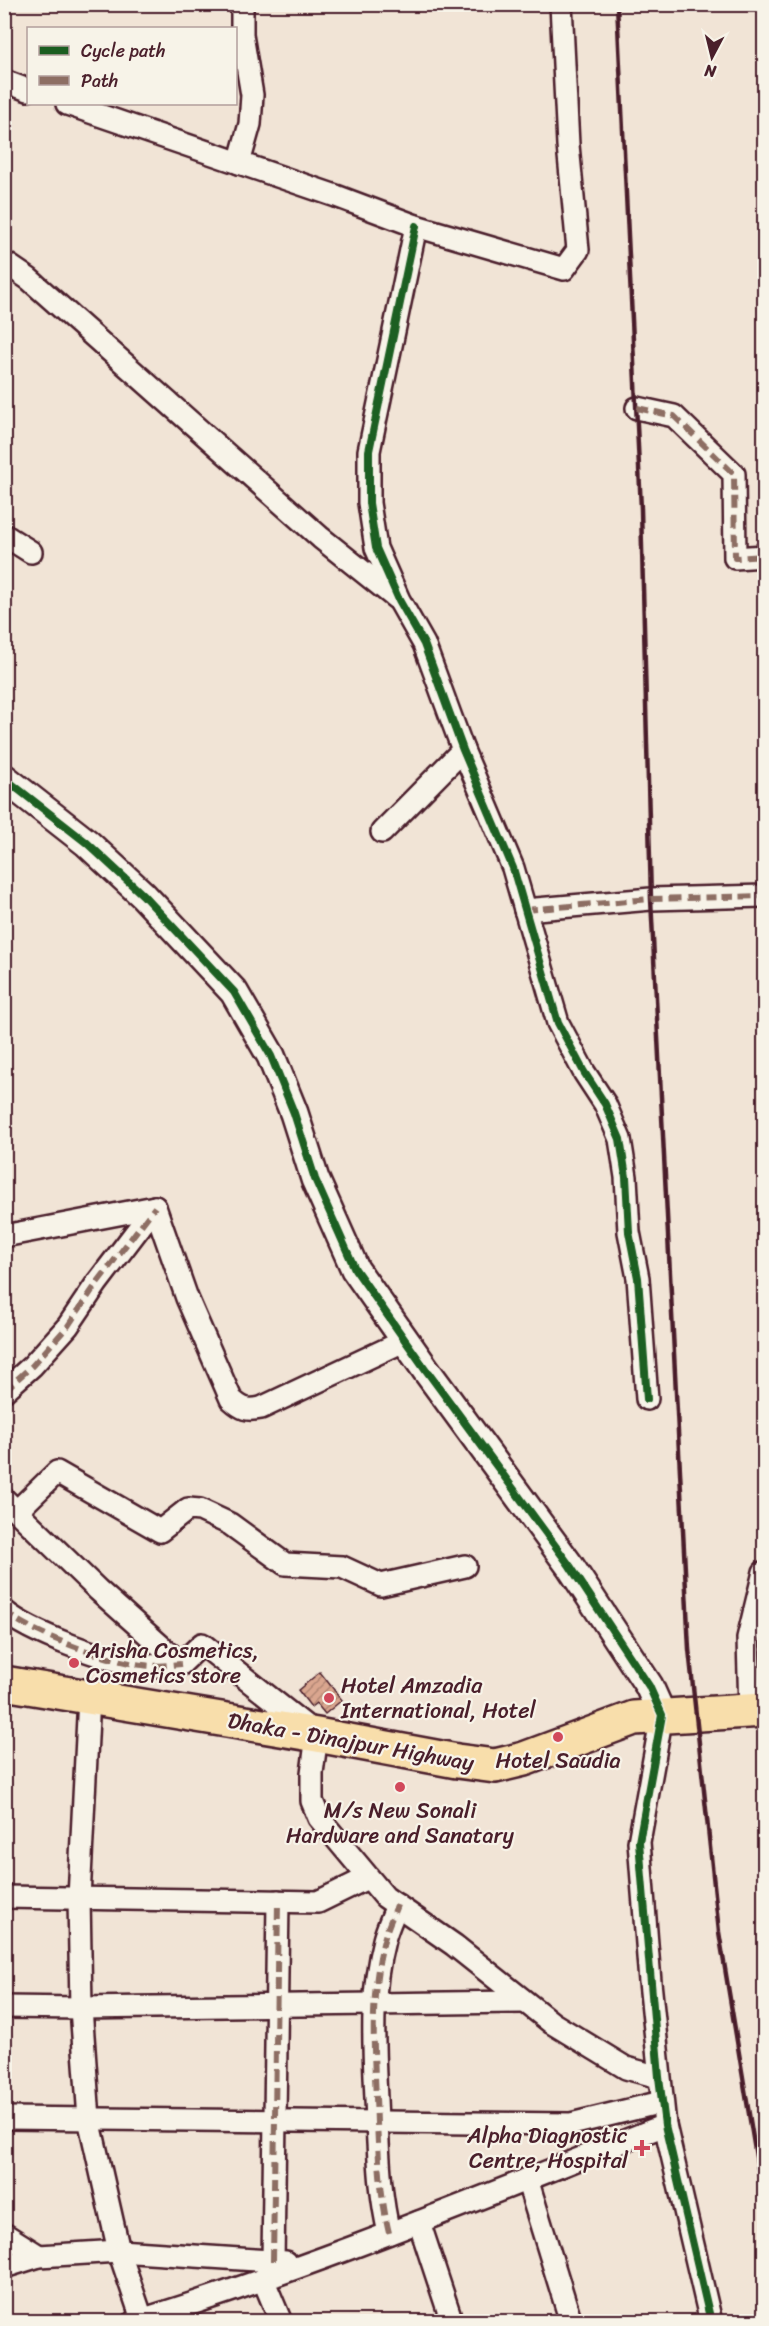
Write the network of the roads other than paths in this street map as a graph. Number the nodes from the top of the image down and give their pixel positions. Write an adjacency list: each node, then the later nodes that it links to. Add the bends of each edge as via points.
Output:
1 (242, 4): 6 (street, via 242,35 252,95 250,124)
2 (561, 4): 7 (street, via 578,250 564,269)
3 (4, 81): 4 (street)
4 (27, 90)
5 (69, 105): 6 (street)
6 (238, 163): 7 (street)
7 (416, 226): 13 (street, via 369,451 369,503 376,548)
8 (4, 262): 13 (street, via 29,279 321,538)
9 (637, 408): 12 (street, via 674,416 734,474 735,558)
10 (4, 535): 11 (street)
11 (31, 552)
12 (765, 556)
13 (399, 600): 14 (street, via 424,644)
14 (463, 750): 16 (street); 18 (street, via 513,868)
15 (4, 778): 21 (street, via 87,843 143,895 234,992 271,1056 315,1179 355,1269)
16 (382, 832)
17 (765, 896): 18 (street, via 651,899)
18 (525, 910): 23 (street, via 558,1023 605,1104 620,1139 629,1232 638,1278)
19 (155, 1207): 20 (street); 21 (street, via 187,1298 231,1399 241,1409 261,1408); 22 (street, via 68,1326)
20 (4, 1236)
21 (406, 1340): 32 (street, via 570,1566 649,1686)
22 (4, 1390)
23 (647, 1399)
24 (11, 1505): 25 (street, via 57,1472 160,1531 188,1509 200,1510 230,1524 285,1564 342,1567 381,1585); 28 (street)
25 (465, 1566)
26 (765, 1572): 31 (street, via 748,1638)
27 (4, 1611): 28 (street, via 13,1619 102,1655 143,1665)
28 (181, 1664): 33 (street, via 202,1644)
29 (4, 1683): 30 (highway, Dhaka - Dinajpur Highway)
30 (89, 1696): 33 (highway, Dhaka - Dinajpur Highway); 36 (street)
31 (757, 1711): 32 (highway, Dhaka - Dinajpur Highway)
32 (662, 1715): 33 (highway, Dhaka - Dinajpur Highway, via 634,1718 495,1766); 44 (street, via 639,1842)
33 (317, 1735): 34 (street, via 312,1773 315,1810)
34 (367, 1878): 37 (street, via 318,1902); 38 (street)
35 (4, 1897): 36 (street)
36 (79, 1899): 37 (street); 43 (street)
37 (278, 1901): 41 (street)
38 (397, 1905): 39 (street); 40 (street, via 384,1937)
39 (524, 2001): 40 (street); 44 (street, via 552,2023 626,2068)
40 (374, 2004): 41 (street); 49 (street)
41 (277, 2005): 43 (street); 48 (street)
42 (4, 2007): 43 (street)
43 (81, 2008): 47 (street)
44 (660, 2077): 45 (street)
45 (662, 2102): 49 (street, via 571,2124); 50 (street)
46 (4, 2118): 47 (street)
47 (89, 2119): 48 (street); 55 (street)
48 (276, 2121): 49 (street); 58 (street)
49 (377, 2122): 53 (street, via 378,2171)
50 (665, 2125): 51 (street); 63 (street)
51 (527, 2179): 52 (street); 62 (street)
52 (419, 2222): 53 (street); 61 (street)
53 (389, 2233): 58 (street, via 308,2264)
54 (4, 2234): 56 (street)
55 (119, 2251): 56 (street); 58 (street); 59 (street)
56 (39, 2256): 57 (street)
57 (4, 2267)
58 (268, 2270): 59 (street, via 204,2301); 60 (street)
59 (138, 2320)
60 (281, 2322)
61 (452, 2322)
62 (571, 2322)
63 (711, 2322)

